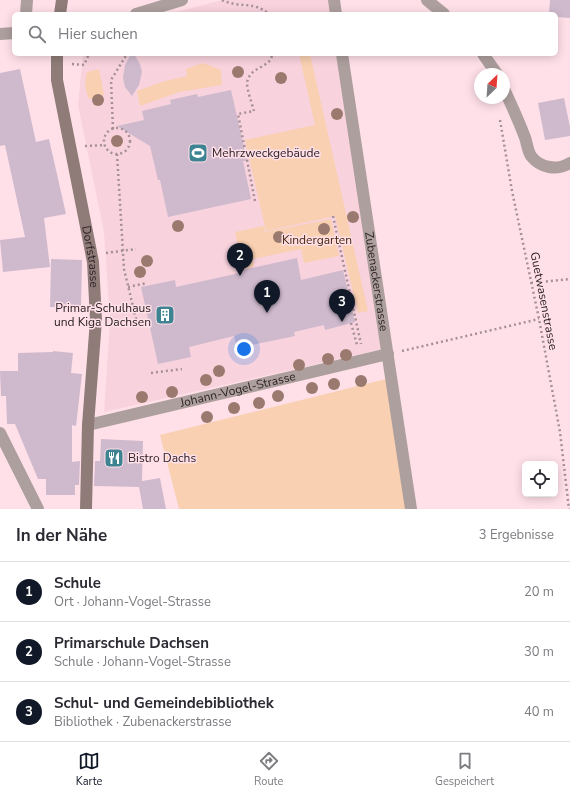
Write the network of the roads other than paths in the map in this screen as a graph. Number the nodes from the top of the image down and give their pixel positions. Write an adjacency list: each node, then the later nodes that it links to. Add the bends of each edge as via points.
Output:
1 (27, 0): 6 (street)
2 (62, 0): 7 (street)
3 (182, 0): 8 (street)
4 (334, 0): 9 (street)
5 (427, 0): 10 (street)
6 (26, 12)
7 (60, 12)
8 (143, 12)
9 (336, 12)
10 (442, 12)
11 (12, 33): 12 (street)
12 (0, 34)
13 (342, 56): 19 (street, Zubenackerstrasse)
14 (484, 56): 16 (street)
15 (57, 58): 20 (street, Dorfstrasse, via 58,80 93,262 96,320)
16 (493, 68)
17 (510, 103): 18 (street, via 530,155 540,164 553,168)
18 (570, 163)
19 (388, 354): 20 (street, Johann-Vogel-Strasse); 24 (street, Zubenackerstrasse)
20 (88, 425): 23 (street, Dorfstrasse)
21 (0, 433): 22 (street)
22 (38, 509)
23 (86, 509)
24 (411, 509)

